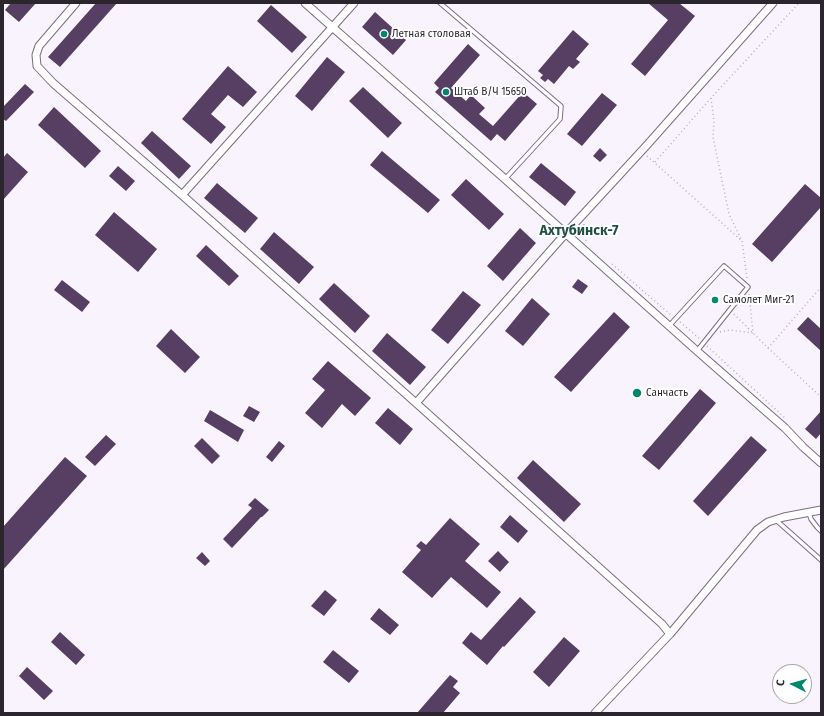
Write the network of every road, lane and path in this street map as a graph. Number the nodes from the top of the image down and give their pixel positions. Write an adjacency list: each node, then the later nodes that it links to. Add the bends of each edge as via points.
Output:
1 (76, 3): 12 (street, via 39,46 36,55 37,66 53,83)
2 (305, 3): 7 (street)
3 (354, 3): 7 (street)
4 (440, 3): 11 (lane, via 561,106 560,119)
5 (773, 3): 14 (street)
6 (799, 3): 8 (path)
7 (332, 27): 11 (street); 12 (street)
8 (711, 98): 10 (path); 15 (path, via 713,137 729,214)
9 (645, 154): 10 (path)
10 (655, 162): 15 (path)
11 (505, 179): 14 (street)
12 (182, 195): 29 (street)
13 (584, 224): 16 (path)
14 (566, 233): 22 (street); 29 (street)
15 (742, 241): 18 (path)
16 (586, 242)
17 (609, 261): 21 (path)
18 (748, 287): 20 (lane); 21 (lane, via 724,266); 24 (path)
19 (821, 287): 26 (path)
20 (730, 310): 23 (lane); 24 (path)
21 (676, 319): 22 (lane); 25 (path)
22 (669, 326): 27 (street)
23 (712, 333): 24 (path, via 730,330); 25 (lane)
24 (752, 333): 26 (path)
25 (704, 342): 27 (lane); 30 (path)
26 (768, 348): 28 (path)
27 (697, 351): 31 (street)
28 (821, 397)
29 (416, 403): 37 (street)
30 (789, 421)
31 (821, 463)
32 (821, 510): 33 (street)
33 (809, 513): 34 (street); 35 (lane)
34 (776, 520): 36 (lane); 37 (street, via 757,530)
35 (821, 531)
36 (821, 560)
37 (670, 634): 38 (street)
38 (595, 713)

